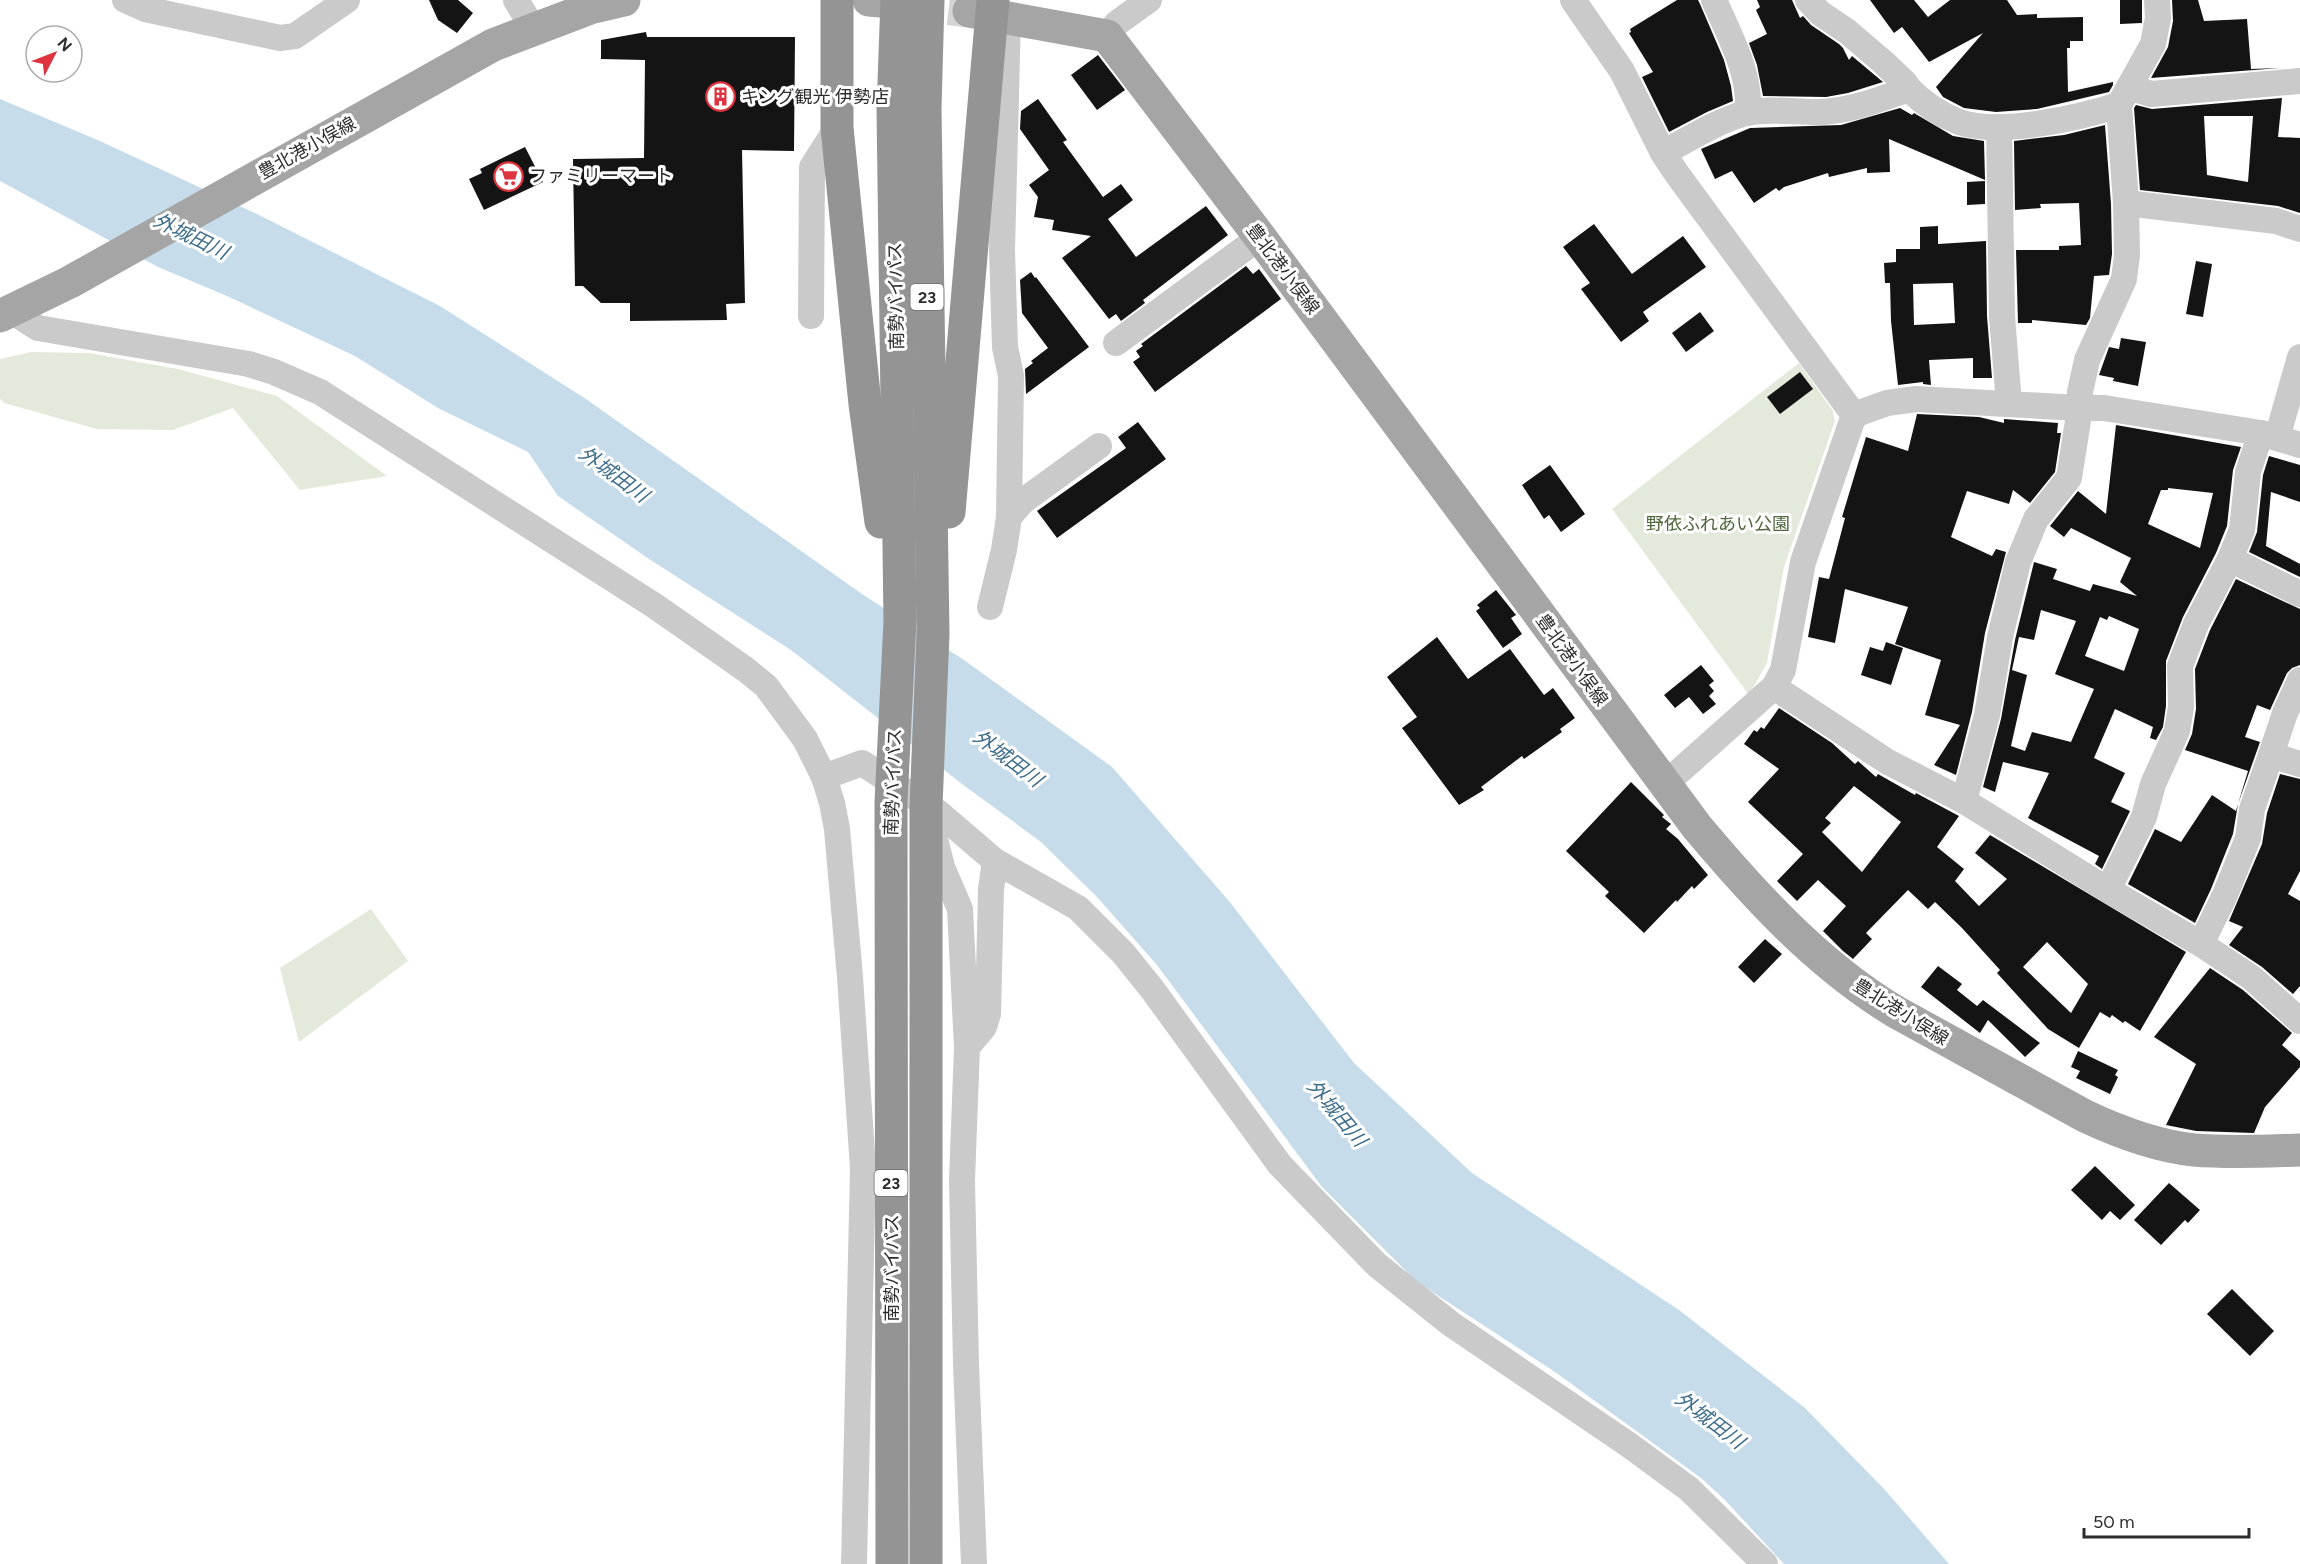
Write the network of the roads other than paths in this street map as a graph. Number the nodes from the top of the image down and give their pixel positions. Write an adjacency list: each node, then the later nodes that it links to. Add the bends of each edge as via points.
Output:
1 (125, 0): 2 (street, via 145,9 280,38 295,36)
2 (347, 0)
3 (516, 0): 16 (street)
4 (624, 0): 16 (main road, 豊北港小俣線)
5 (837, 0): 23 (highway)
6 (869, 0): 14 (main road)
7 (897, 0): 41 (highway, 南勢バイパス / 23, via 893,109)
8 (928, 0): 42 (highway, 南勢バイパス / 23, via 925,108)
9 (1149, 0): 17 (street, via 1117,23)
10 (1573, 0): 24 (street, via 1622,71)
11 (1714, 0): 21 (street, via 1740,60 1749,93)
12 (1808, 0): 19 (street, via 1883,62)
13 (2157, 0): 20 (street, via 2153,44)
14 (881, 1)
15 (990, 11): 17 (main road); 37 (street, via 1005,347 1011,376); 42 (highway, via 947,564)
16 (534, 30): 28 (main road, 豊北港小俣線, via 493,45)
17 (1107, 36): 27 (main road, 豊北港小俣線)
18 (2300, 81): 20 (street)
19 (1909, 89): 21 (street, via 1859,107); 22 (street, via 1959,122)
20 (2124, 96): 22 (street, via 2080,116); 25 (street)
21 (1749, 113): 24 (street, via 1728,119)
22 (1999, 127): 32 (street, via 2002,316)
23 (837, 128): 29 (street, via 812,167); 41 (highway, via 865,404 885,548)
24 (1663, 153): 34 (street)
25 (2126, 202): 26 (street, via 2276,221); 33 (street, via 2124,279 2087,360)
26 (2300, 228)
27 (1260, 237): 30 (street); 48 (main road, 豊北港小俣線)
28 (7, 314): 47 (street, via 38,328 249,364 297,381 340,404 655,606 745,669 766,686 805,739)
29 (811, 316)
30 (1116, 343)
31 (2300, 357): 35 (street)
32 (2009, 404): 33 (street); 34 (street, via 1916,399)
33 (2080, 408): 35 (street, via 2104,408); 49 (street, via 2069,478 2036,519 2018,562 1987,715)
34 (1854, 414): 44 (street, via 1803,562 1783,670)
35 (2279, 439): 38 (street, via 2248,472 2242,530)
36 (1099, 446): 37 (street, via 1023,501)
37 (1009, 517): 40 (street)
38 (2230, 559): 39 (street); 52 (street, via 2180,666 2177,731 2153,784 2144,817)
39 (2300, 594)
40 (990, 606)
41 (900, 621): 58 (highway, 南勢バイパス / 23, via 891,801)
42 (933, 634): 50 (highway, 南勢バイパス / 23)
43 (2300, 680): 45 (street)
44 (1774, 687): 48 (street); 49 (street, via 1888,762)
45 (2271, 754): 46 (street); 53 (street, via 2252,809 2248,838)
46 (2300, 764)
47 (824, 777): 51 (street, via 862,763 939,813); 57 (street, via 837,829 863,1168)
48 (1665, 783): 56 (main road, 豊北港小俣線, via 1730,866 1814,951 1868,996 2116,1131 2194,1150)
49 (1964, 801): 52 (street)
50 (926, 806): 55 (street, via 942,867 960,909); 59 (highway, 南勢バイパス / 23)
51 (995, 861): 55 (street, via 987,1014 984,1027); 61 (street, via 1078,908 1123,953 1261,1142 1377,1265 1451,1324 1689,1489)
52 (2108, 890): 53 (street)
53 (2201, 944): 54 (street, via 2252,978)
54 (2300, 1021)
55 (967, 1047): 60 (street, via 962,1180)
56 (2300, 1150)
57 (854, 1564)
58 (892, 1564)
59 (926, 1564)
60 (974, 1564)
61 (1765, 1564)

